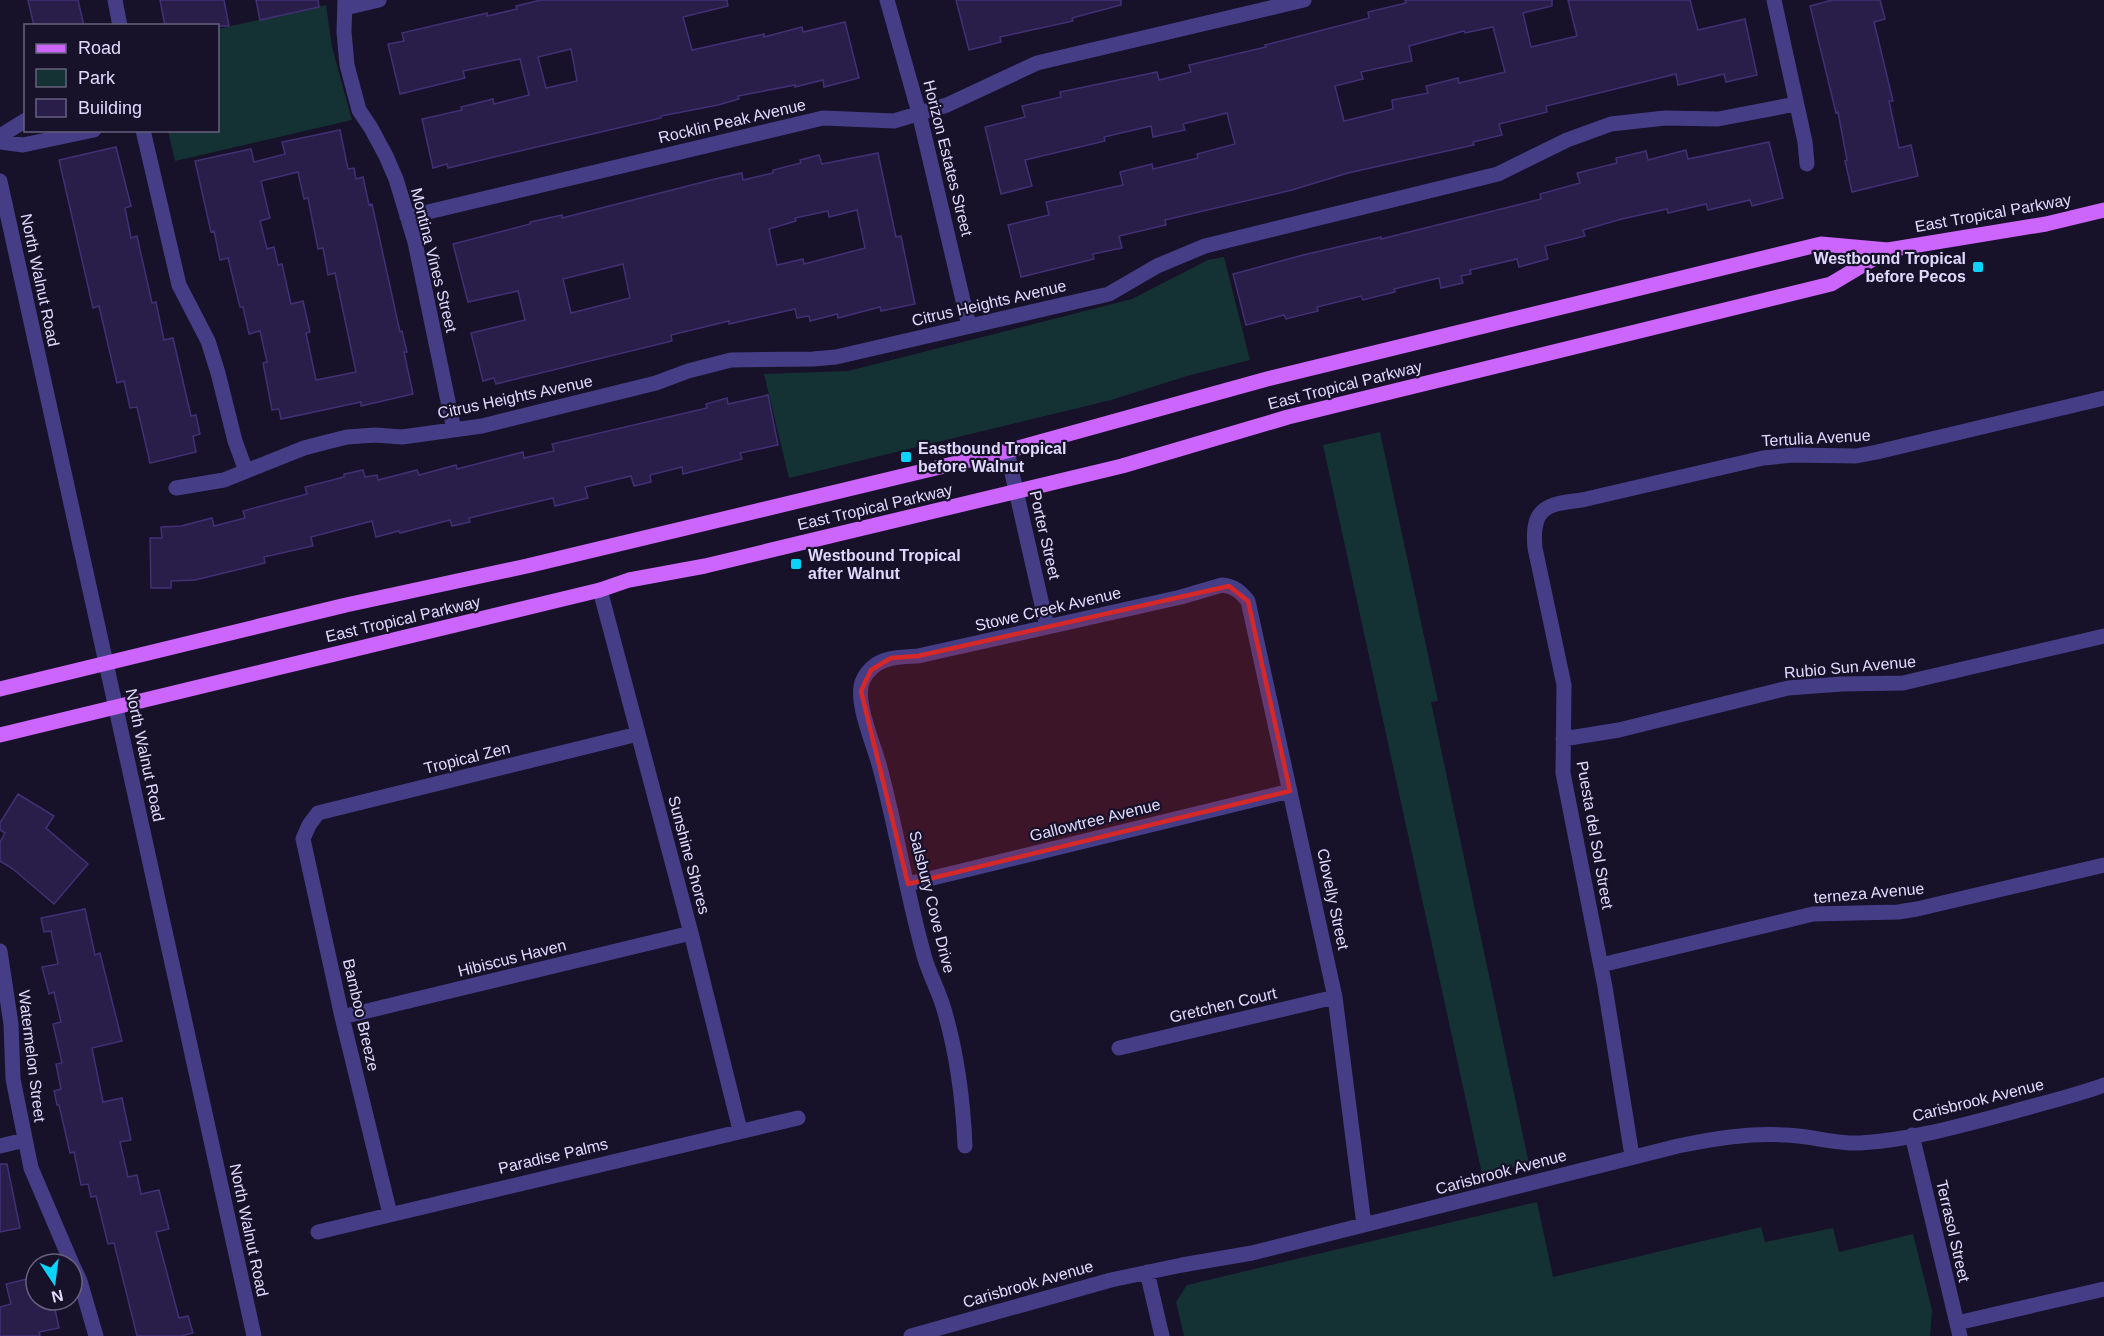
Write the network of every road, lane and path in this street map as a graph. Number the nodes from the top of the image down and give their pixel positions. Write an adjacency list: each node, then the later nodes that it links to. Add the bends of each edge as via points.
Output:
1 (115, 0): 8 (street)
2 (379, 0): 6 (street)
3 (887, 0): 10 (street, Horizon Estates Street)
4 (1304, 0): 7 (street, Rocklin Peak Avenue)
5 (1774, 0): 9 (street)
6 (345, 4): 19 (street, Montina Vines Street, via 347,65 359,110 386,156)
7 (1250, 6): 10 (street, Rocklin Peak Avenue, via 1037,63)
8 (120, 24)
9 (1797, 104): 16 (street); 21 (street, Citrus Heights Avenue, via 1718,119 1665,118 1611,124 1567,140 1498,174 1205,246 1157,266 1109,294)
10 (919, 113): 19 (street, Rocklin Peak Avenue, via 894,121 823,118); 21 (street, Horizon Estates Street)
11 (24, 121): 14 (street)
12 (143, 132): 25 (street, via 176,276 208,341)
13 (74, 133): 15 (street, via 23,145)
14 (0, 136)
15 (0, 142)
16 (1808, 164)
17 (0, 182): 33 (street, North Walnut Road)
18 (2104, 210): 20 (main road, East Tropical Parkway, via 2046,224)
19 (408, 217): 23 (street, Montina Vines Street)
20 (1888, 250): 24 (main road, East Tropical Parkway, via 1821,244 1267,379); 27 (main road, East Tropical Parkway, via 1831,284 1288,417 1162,455)
21 (969, 326): 23 (street, Citrus Heights Avenue, via 836,357 731,360 656,383)
22 (2104, 398): 28 (street, Tertulia Avenue, via 1877,453 1763,458 1552,504)
23 (454, 430): 25 (street, Citrus Heights Avenue, via 402,437 347,437 304,448)
24 (1007, 451): 27 (street, Porter Street); 33 (main road, East Tropical Parkway)
25 (246, 471): 26 (street, Citrus Heights Avenue, via 224,480)
26 (176, 488)
27 (1016, 492): 30 (main road, East Tropical Parkway, via 705,566 629,580); 31 (street, Porter Street)
28 (1537, 520): 39 (street, Puesta del Sol Street, via 1535,548 1564,685)
29 (1236, 589): 31 (street, Stowe Creek Avenue, via 1222,585); 40 (street, Clovelly Street, via 1248,601)
30 (600, 590): 36 (main road, East Tropical Parkway); 37 (street, Sunshine Shores)
31 (1047, 627): 34 (street, Stowe Creek Avenue, via 918,656 891,658)
32 (2104, 636): 39 (street, Rubio Sun Avenue, via 1903,683 1788,688 1619,730)
33 (106, 663): 35 (main road, East Tropical Parkway); 36 (street, North Walnut Road)
34 (871, 670): 43 (street, Salsbury Cove Drive, via 862,680 861,704)
35 (0, 689)
36 (115, 706): 38 (main road, East Tropical Parkway); 67 (street, North Walnut Road)
37 (638, 734): 41 (street, Tropical Zen, via 318,813); 44 (street, Sunshine Shores)
38 (0, 735)
39 (1563, 739): 46 (street, Puesta del Sol Street, via 1563,773)
40 (1290, 791): 43 (street, Gallowtree Avenue); 47 (street, Clovelly Street)
41 (309, 825): 48 (street, Bamboo Breeze, via 303,839)
42 (2104, 865): 46 (street, terneza Avenue, via 1917,909 1813,914)
43 (908, 884): 56 (street, Salsbury Cove Drive, via 925,960 943,1007 958,1066)
44 (691, 933): 48 (street, Hibiscus Haven); 52 (street, Sunshine Shores)
45 (0, 951): 54 (street, Watermelon Street, via 11,1024 13,1079)
46 (1601, 965): 57 (street, Puesta del Sol Street)
47 (1335, 997): 49 (street, Gretchen Court); 59 (street, Clovelly Street)
48 (342, 1017): 58 (street, Bamboo Breeze)
49 (1119, 1048)
50 (2104, 1085): 53 (street, Carisbrook Avenue, via 2078,1095)
51 (798, 1118): 52 (street, Paradise Palms)
52 (740, 1130): 58 (street, Paradise Palms)
53 (1912, 1135): 57 (street, Carisbrook Avenue, via 1860,1143 1746,1134); 65 (street, Terrasol Street)
54 (25, 1140): 55 (street); 61 (street, Watermelon Street, via 37,1185)
55 (0, 1146)
56 (965, 1146)
57 (1632, 1156): 59 (street, Carisbrook Avenue)
58 (390, 1214): 60 (street, Paradise Palms)
59 (1364, 1225): 62 (street, Carisbrook Avenue, via 1252,1253)
60 (318, 1232)
61 (67, 1252)
62 (1147, 1272): 68 (street, Carisbrook Avenue); 69 (street)
63 (2104, 1289): 65 (street)
64 (84, 1295): 66 (street, Watermelon Street)
65 (1958, 1329)
66 (96, 1336)
67 (254, 1336)
68 (911, 1336)
69 (1162, 1336)

